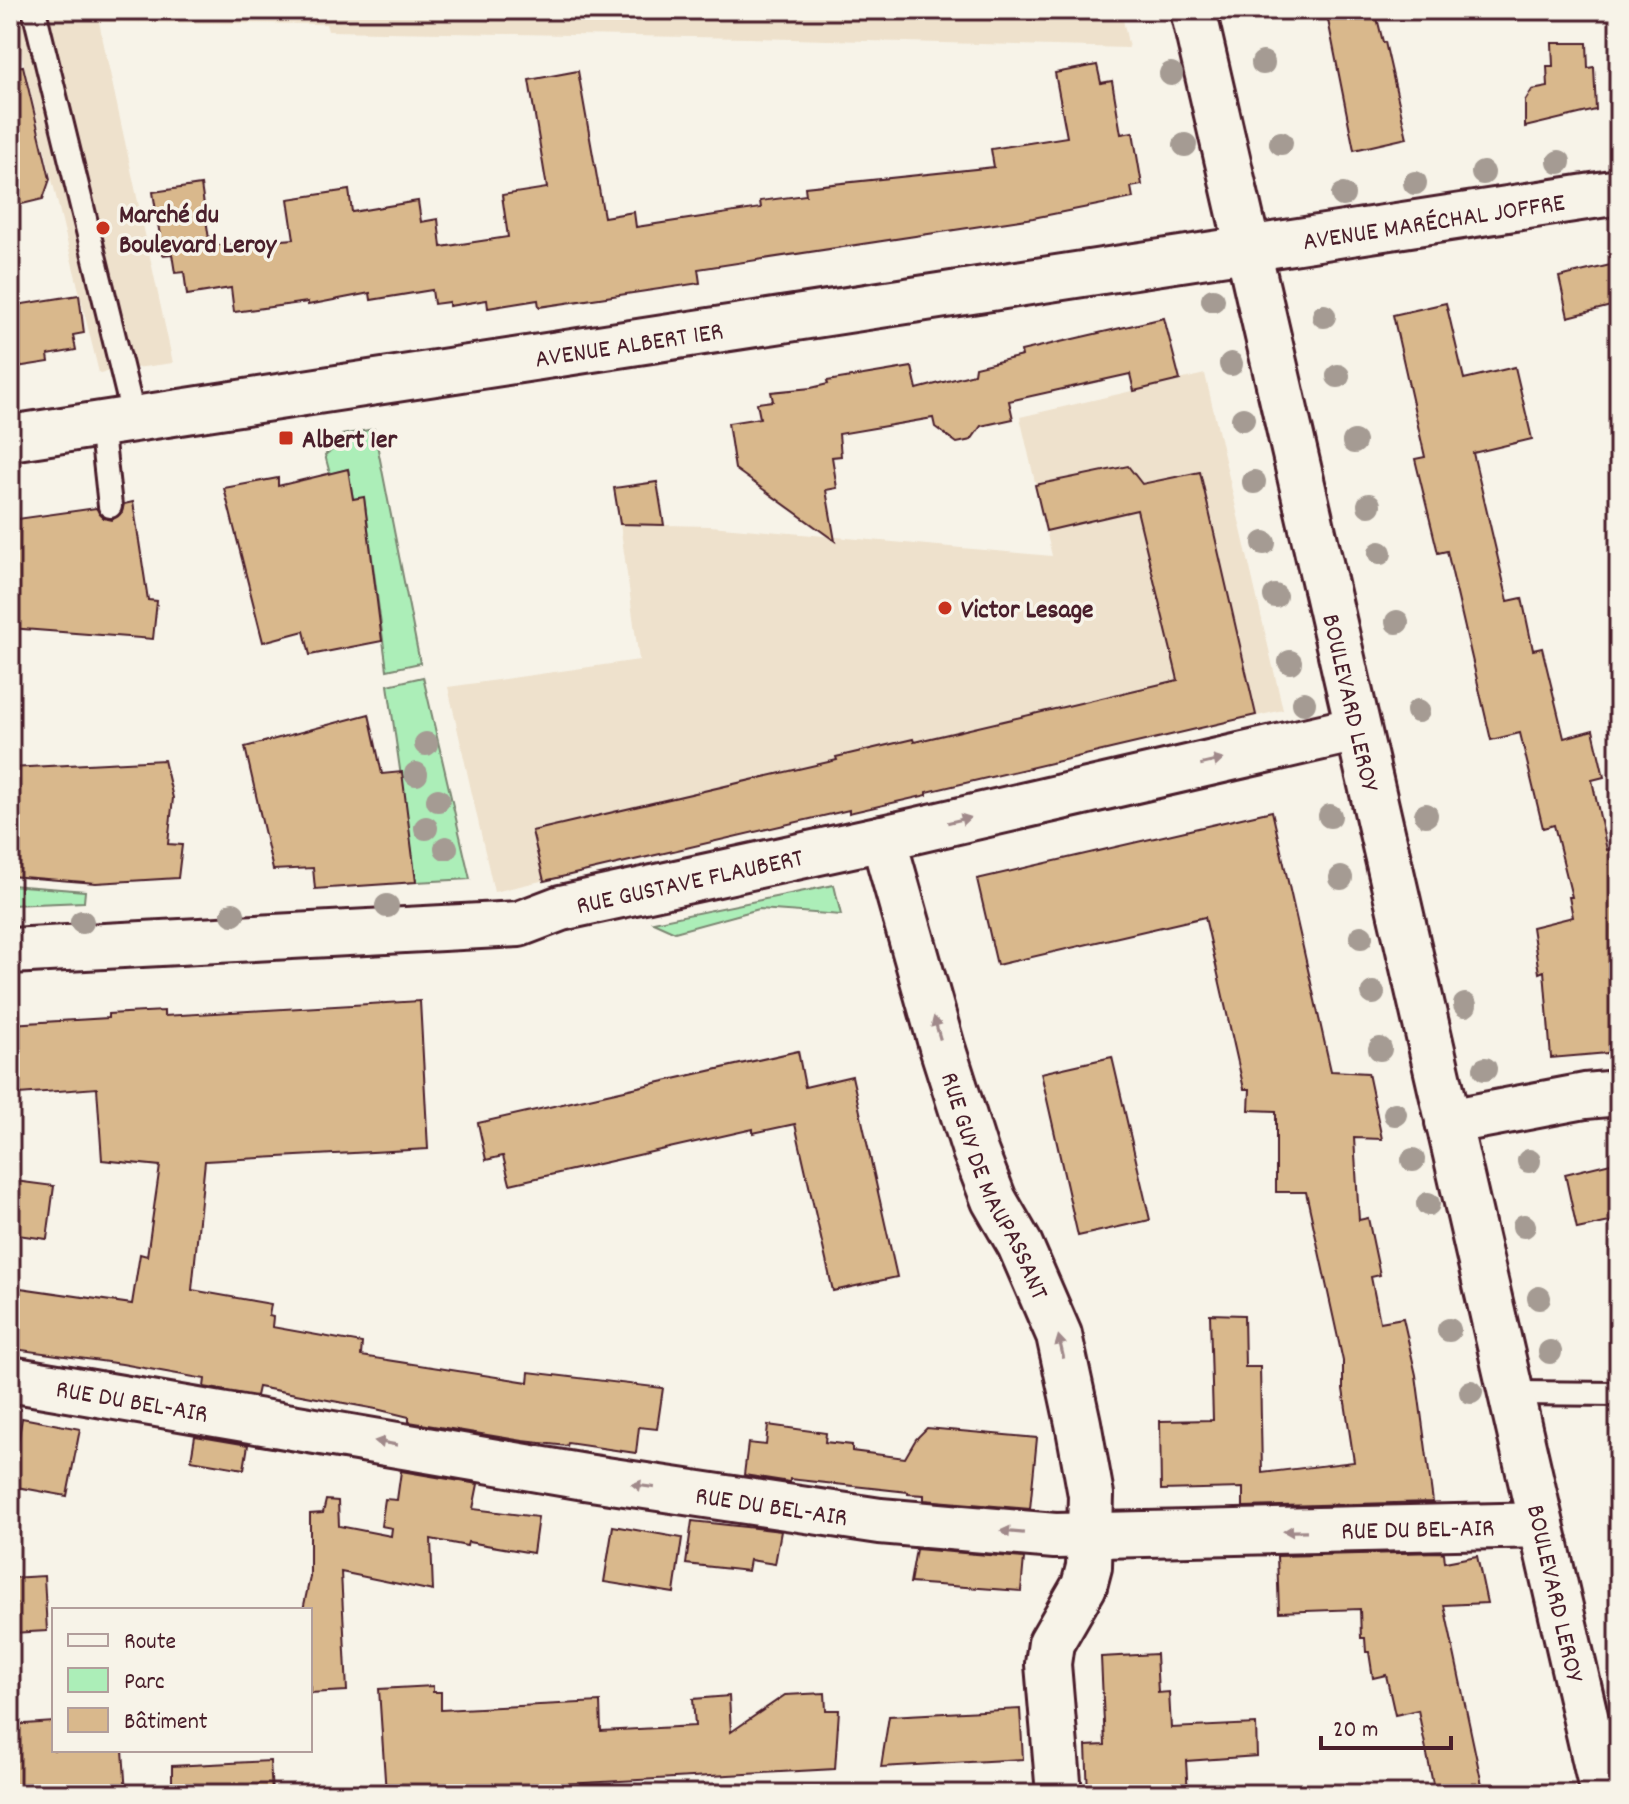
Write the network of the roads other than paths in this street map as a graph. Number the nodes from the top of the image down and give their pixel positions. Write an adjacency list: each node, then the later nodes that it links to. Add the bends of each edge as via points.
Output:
1 (34, 10): 5 (lane)
2 (1193, 10): 4 (street, BOULEVARD LEROY)
3 (1619, 192): 4 (street, AVENUE MARÉCHAL JOFFRE)
4 (1247, 247): 5 (street, AVENUE ALBERT 1ER); 8 (street, BOULEVARD LEROY)
5 (118, 422): 6 (street, AVENUE ALBERT 1ER); 7 (lane)
6 (10, 438)
7 (110, 506)
8 (1357, 729): 9 (street, RUE GUSTAVE FLAUBERT, one-way to 8); 12 (street, BOULEVARD LEROY)
9 (883, 838): 10 (street, RUE GUSTAVE FLAUBERT, via 561,908 519,924); 17 (street, RUE GUY DE MAUPASSANT, one-way to 9, via 1087,1466 1059,1335 975,1151)
10 (10, 951)
11 (1619, 1093): 12 (street)
12 (1448, 1122): 14 (street, BOULEVARD LEROY)
13 (10, 1379): 17 (street, RUE DU BEL-AIR, one-way to 13, via 880,1521 585,1477)
14 (1511, 1393): 15 (lane); 16 (street, BOULEVARD LEROY)
15 (1619, 1394)
16 (1541, 1525): 17 (street, RUE DU BEL-AIR, one-way to 17); 19 (street, BOULEVARD LEROY)
17 (1090, 1535): 18 (street, RUE GUY DE MAUPASSANT, via 1084,1586 1051,1643 1048,1664)
18 (1059, 1794)
19 (1603, 1794)

